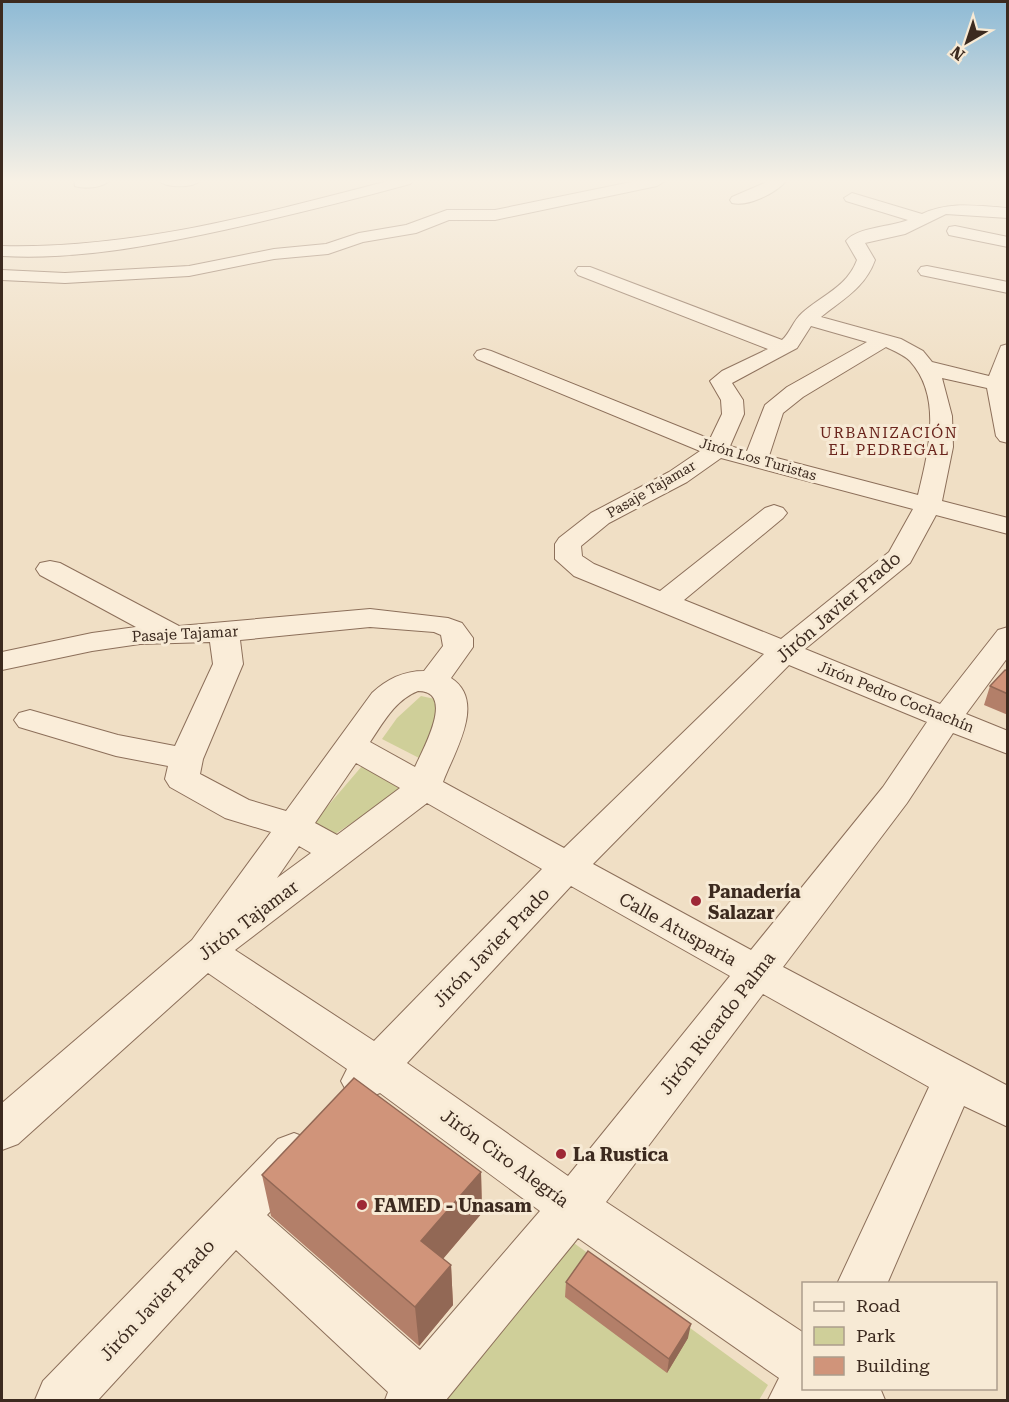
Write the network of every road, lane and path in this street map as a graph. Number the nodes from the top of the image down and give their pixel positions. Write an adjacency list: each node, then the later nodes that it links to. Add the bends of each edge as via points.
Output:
1 (108, 246): 4 (street)
2 (335, 246): 7 (street, via 189,271 65,278)
3 (858, 246): 9 (street, via 866,260 854,283)
4 (2, 251)
5 (584, 271): 11 (street)
6 (927, 271): 8 (street)
7 (2, 275)
8 (1008, 288)
9 (807, 319): 10 (street); 11 (street, via 793,342)
10 (884, 340): 14 (street, via 916,355); 18 (street, via 795,392 773,410)
11 (784, 348): 17 (street, via 721,381 732,400 734,414)
12 (1008, 350): 15 (street)
13 (484, 355): 17 (street, Jirón Los Turistas)
14 (925, 367): 15 (street); 19 (street, Jirón Javier Prado, via 934,381 941,416 941,447)
15 (1002, 386): 16 (street)
16 (1008, 436)
17 (717, 450): 18 (street, Jirón Los Turistas); 23 (street, Pasaje Tajamar, via 678,477 600,518 568,544 569,559)
18 (756, 460): 19 (street, Jirón Los Turistas)
19 (928, 505): 21 (street, Jirón Los Turistas); 28 (street, Jirón Javier Prado, via 900,557)
20 (774, 513): 24 (street)
21 (1008, 526)
22 (50, 569): 26 (street)
23 (584, 570): 24 (street, Jirón Pedro Cochachín)
24 (663, 603): 28 (street, Jirón Pedro Cochachín)
25 (224, 632): 26 (street, Pasaje Tajamar); 30 (street, Pasaje Tajamar, via 370,618 438,624 452,629 458,638 458,647); 35 (street, via 228,664)
26 (175, 635): 29 (street, Pasaje Tajamar, via 92,642)
27 (1008, 636): 31 (street, Jirón Ricardo Palma)
28 (784, 651): 31 (street, Jirón Pedro Cochachín); 39 (street, Jirón Javier Prado)
29 (2, 661)
30 (440, 686): 34 (street, via 414,681 396,688); 36 (street, via 452,701 452,716)
31 (946, 718): 33 (street, Jirón Pedro Cochachín); 41 (street, Jirón Ricardo Palma, via 895,795)
32 (30, 720): 35 (street)
33 (1008, 743)
34 (351, 746): 36 (street, Calle Atusparia); 37 (street)
35 (184, 769): 37 (street, via 237,809)
36 (423, 788): 38 (street, Jirón Tajamar); 39 (street, Calle Atusparia)
37 (293, 826): 38 (street); 40 (street)
38 (339, 852): 40 (street, Jirón Tajamar)
39 (567, 867): 41 (street, Calle Atusparia); 42 (street, Jirón Javier Prado)
40 (206, 951): 42 (street, Jirón Ciro Alegría); 45 (street, Jirón Tajamar)
41 (757, 972): 43 (street, Calle Atusparia); 46 (street, Jirón Ricardo Palma)
42 (377, 1066): 46 (street, Jirón Ciro Alegría); 47 (street, Jirón Javier Prado)
43 (954, 1079): 44 (street, Calle Atusparia); 48 (street)
44 (1008, 1108)
45 (2, 1130)
46 (573, 1206): 49 (street, Jirón Ciro Alegría); 52 (street, Jirón Ricardo Palma)
47 (234, 1217): 52 (street); 53 (street, Jirón Javier Prado)
48 (863, 1282)
49 (802, 1363)
50 (807, 1390): 54 (street)
51 (842, 1390): 55 (street)
52 (418, 1394)
53 (62, 1401)
54 (795, 1401)
55 (858, 1401)

